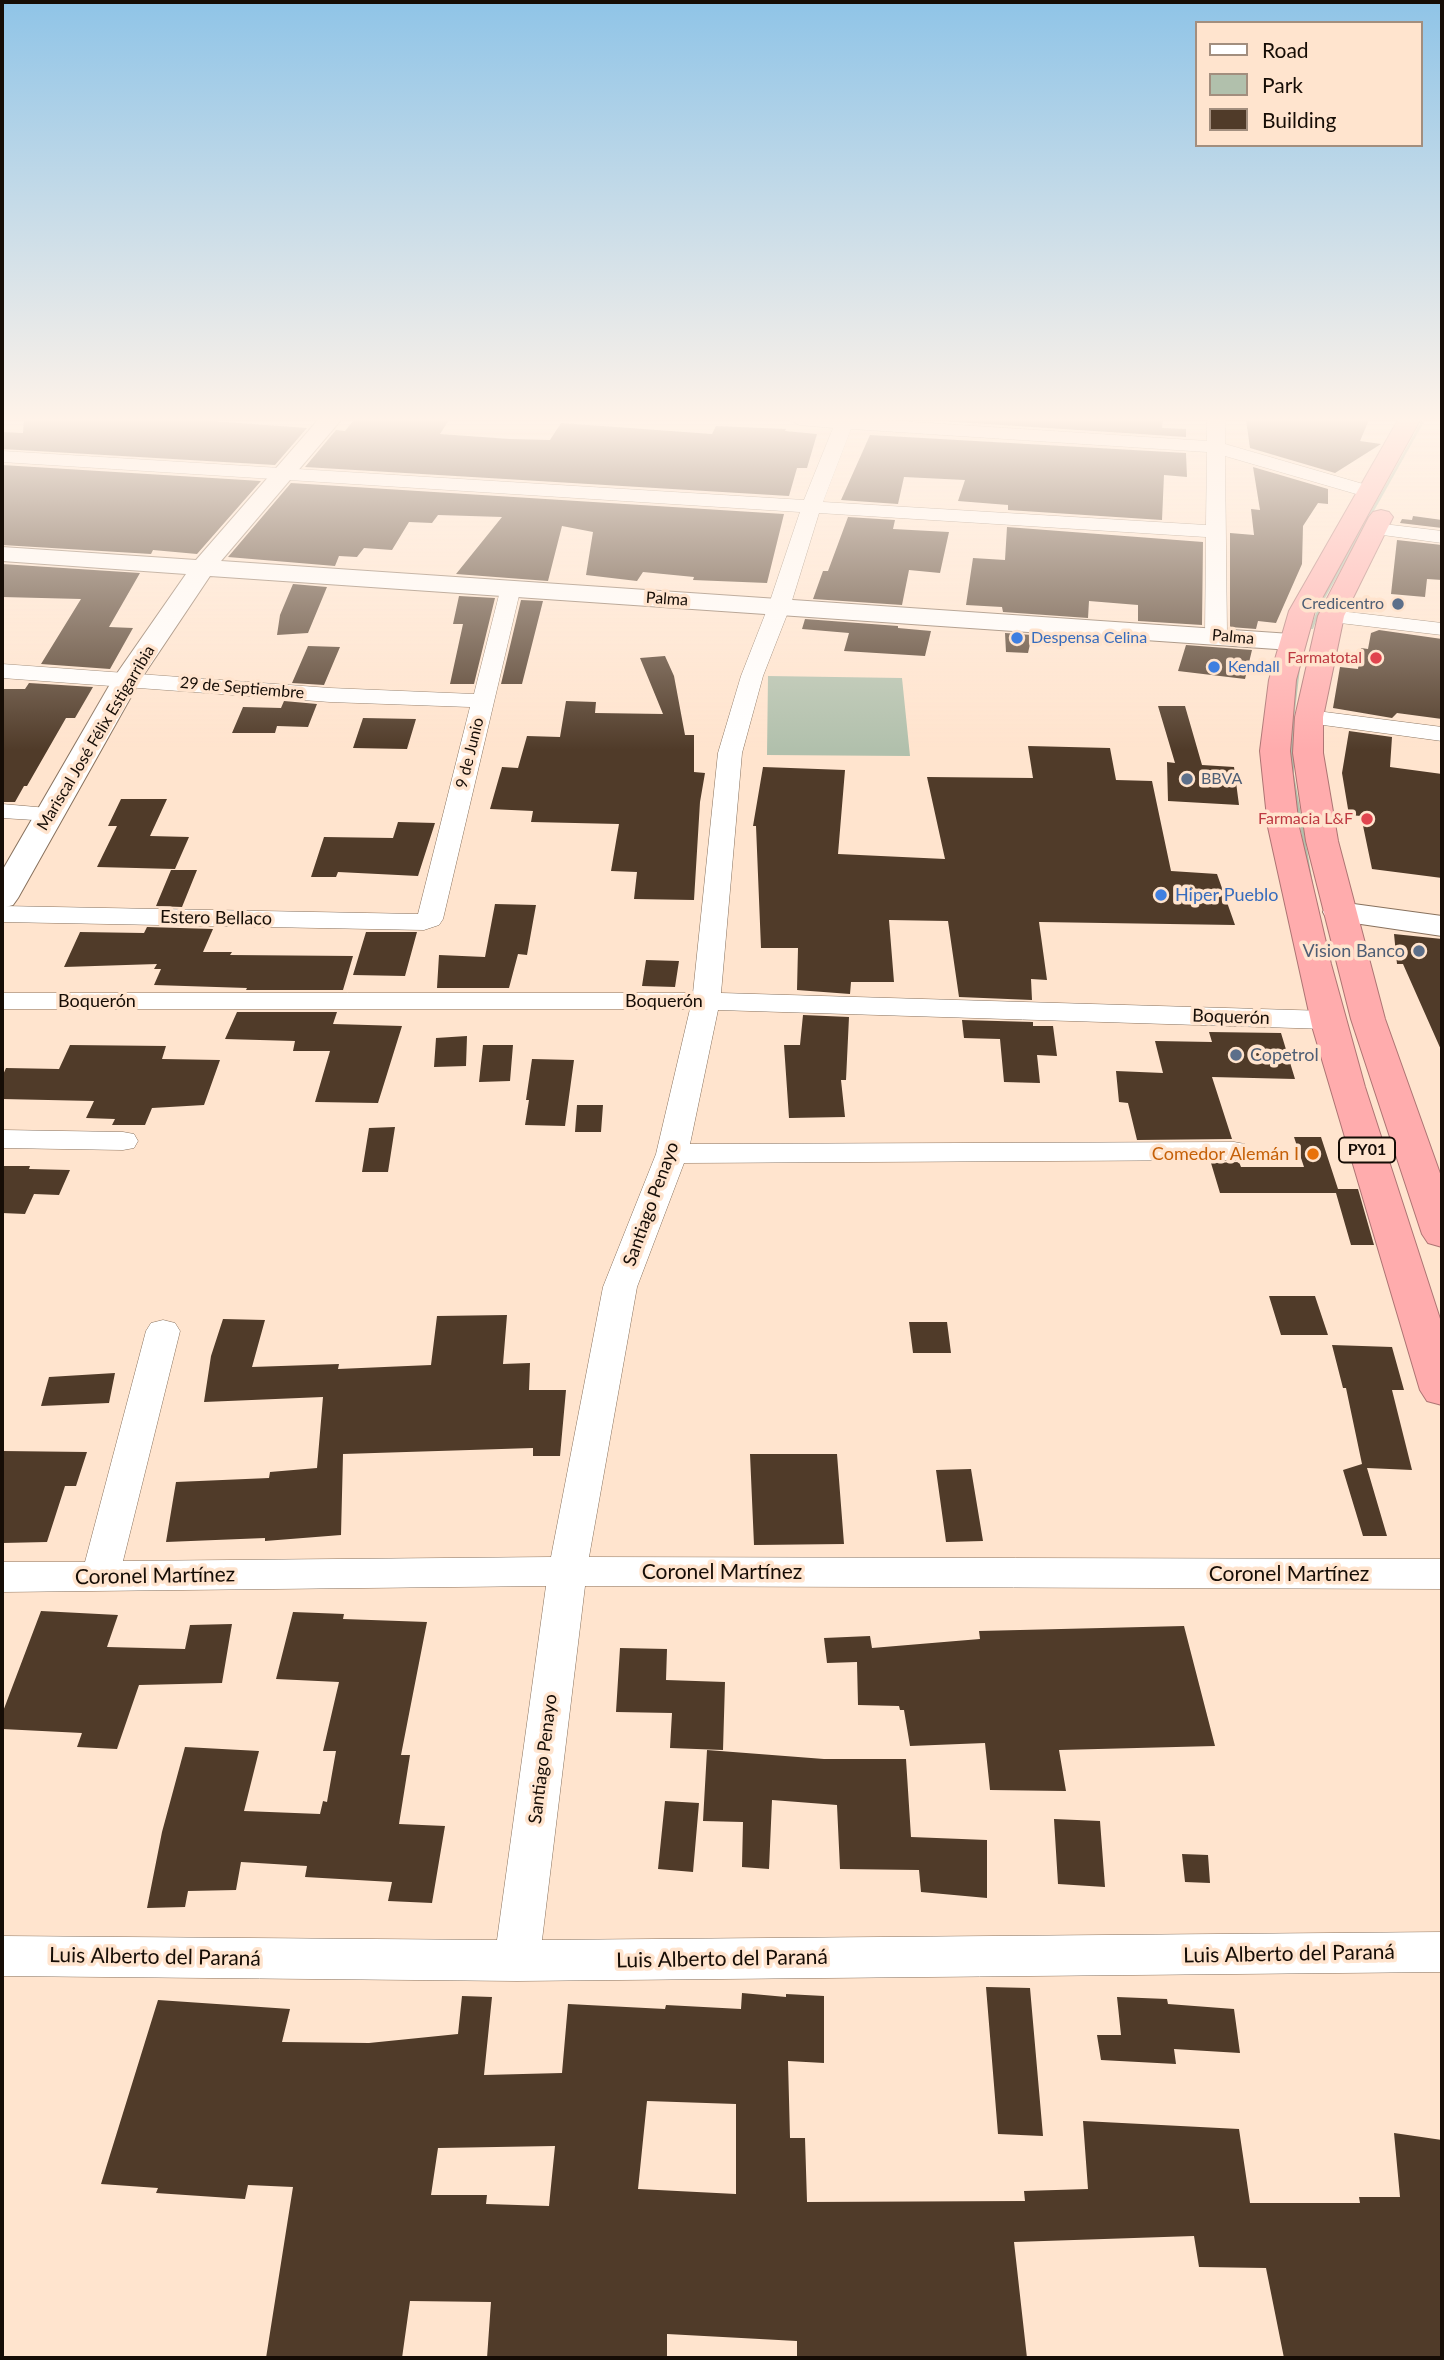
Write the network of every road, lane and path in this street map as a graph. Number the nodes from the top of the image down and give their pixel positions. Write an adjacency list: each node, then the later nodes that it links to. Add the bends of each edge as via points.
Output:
1 (234, 530): 10 (street, Mariscal José Félix Estigarribia)
2 (803, 530): 12 (street, Santiago Penayo)
3 (1188, 530): 7 (street)
4 (1346, 530): 16 (highway, PY01, via 1302,611)
5 (1374, 530): 13 (highway, PY01)
6 (1384, 530): 8 (street)
7 (1216, 532): 15 (street)
8 (1442, 537)
9 (2, 554): 10 (street, Palma)
10 (203, 567): 11 (street, Palma); 18 (street, Mariscal José Félix Estigarribia)
11 (511, 587): 12 (street, Palma); 19 (street, 9 de Junio)
12 (779, 607): 15 (street, Palma); 30 (street, Santiago Penayo, via 752,676 730,753)
13 (1331, 616): 14 (street); 20 (highway, PY01)
14 (1442, 629)
15 (1216, 636): 16 (street, Palma)
16 (1291, 642): 25 (highway, PY01, via 1275,751)
17 (2, 671): 18 (street, 29 de Septiembre)
18 (127, 678): 19 (street, 29 de Septiembre, via 330,695); 23 (street, Mariscal José Félix Estigarribia)
19 (483, 701): 28 (street, 9 de Junio)
20 (1309, 717): 21 (street); 26 (highway, PY01, via 1311,788)
21 (1442, 734)
22 (2, 811): 23 (street)
23 (50, 814): 24 (street, Mariscal José Félix Estigarribia)
24 (2, 898)
25 (1301, 908): 26 (highway); 32 (highway, PY01)
26 (1339, 912): 29 (street); 37 (highway, PY01, via 1368,1020)
27 (2, 914): 28 (street, Estero Bellaco)
28 (430, 919)
29 (1442, 926)
30 (706, 1001): 31 (street, Boquerón); 32 (street, Boquerón); 36 (street, Santiago Penayo)
31 (2, 1002)
32 (1327, 1020): 40 (highway, PY01)
33 (2, 1139): 34 (street)
34 (123, 1141)
35 (1234, 1151): 36 (street)
36 (673, 1154): 41 (street, Santiago Penayo, via 620,1287)
37 (1431, 1170): 38 (highway, PY01)
38 (1442, 1234)
39 (163, 1331): 43 (street)
40 (1442, 1390)
41 (567, 1571): 42 (street, Coronel Martínez); 43 (street, Coronel Martínez); 47 (street, Santiago Penayo)
42 (1442, 1574)
43 (100, 1576): 44 (street, Coronel Martínez)
44 (2, 1577)
45 (1442, 1952): 47 (street, Luis Alberto del Paraná)
46 (2, 1956): 47 (street, Luis Alberto del Paraná)
47 (517, 1961)

